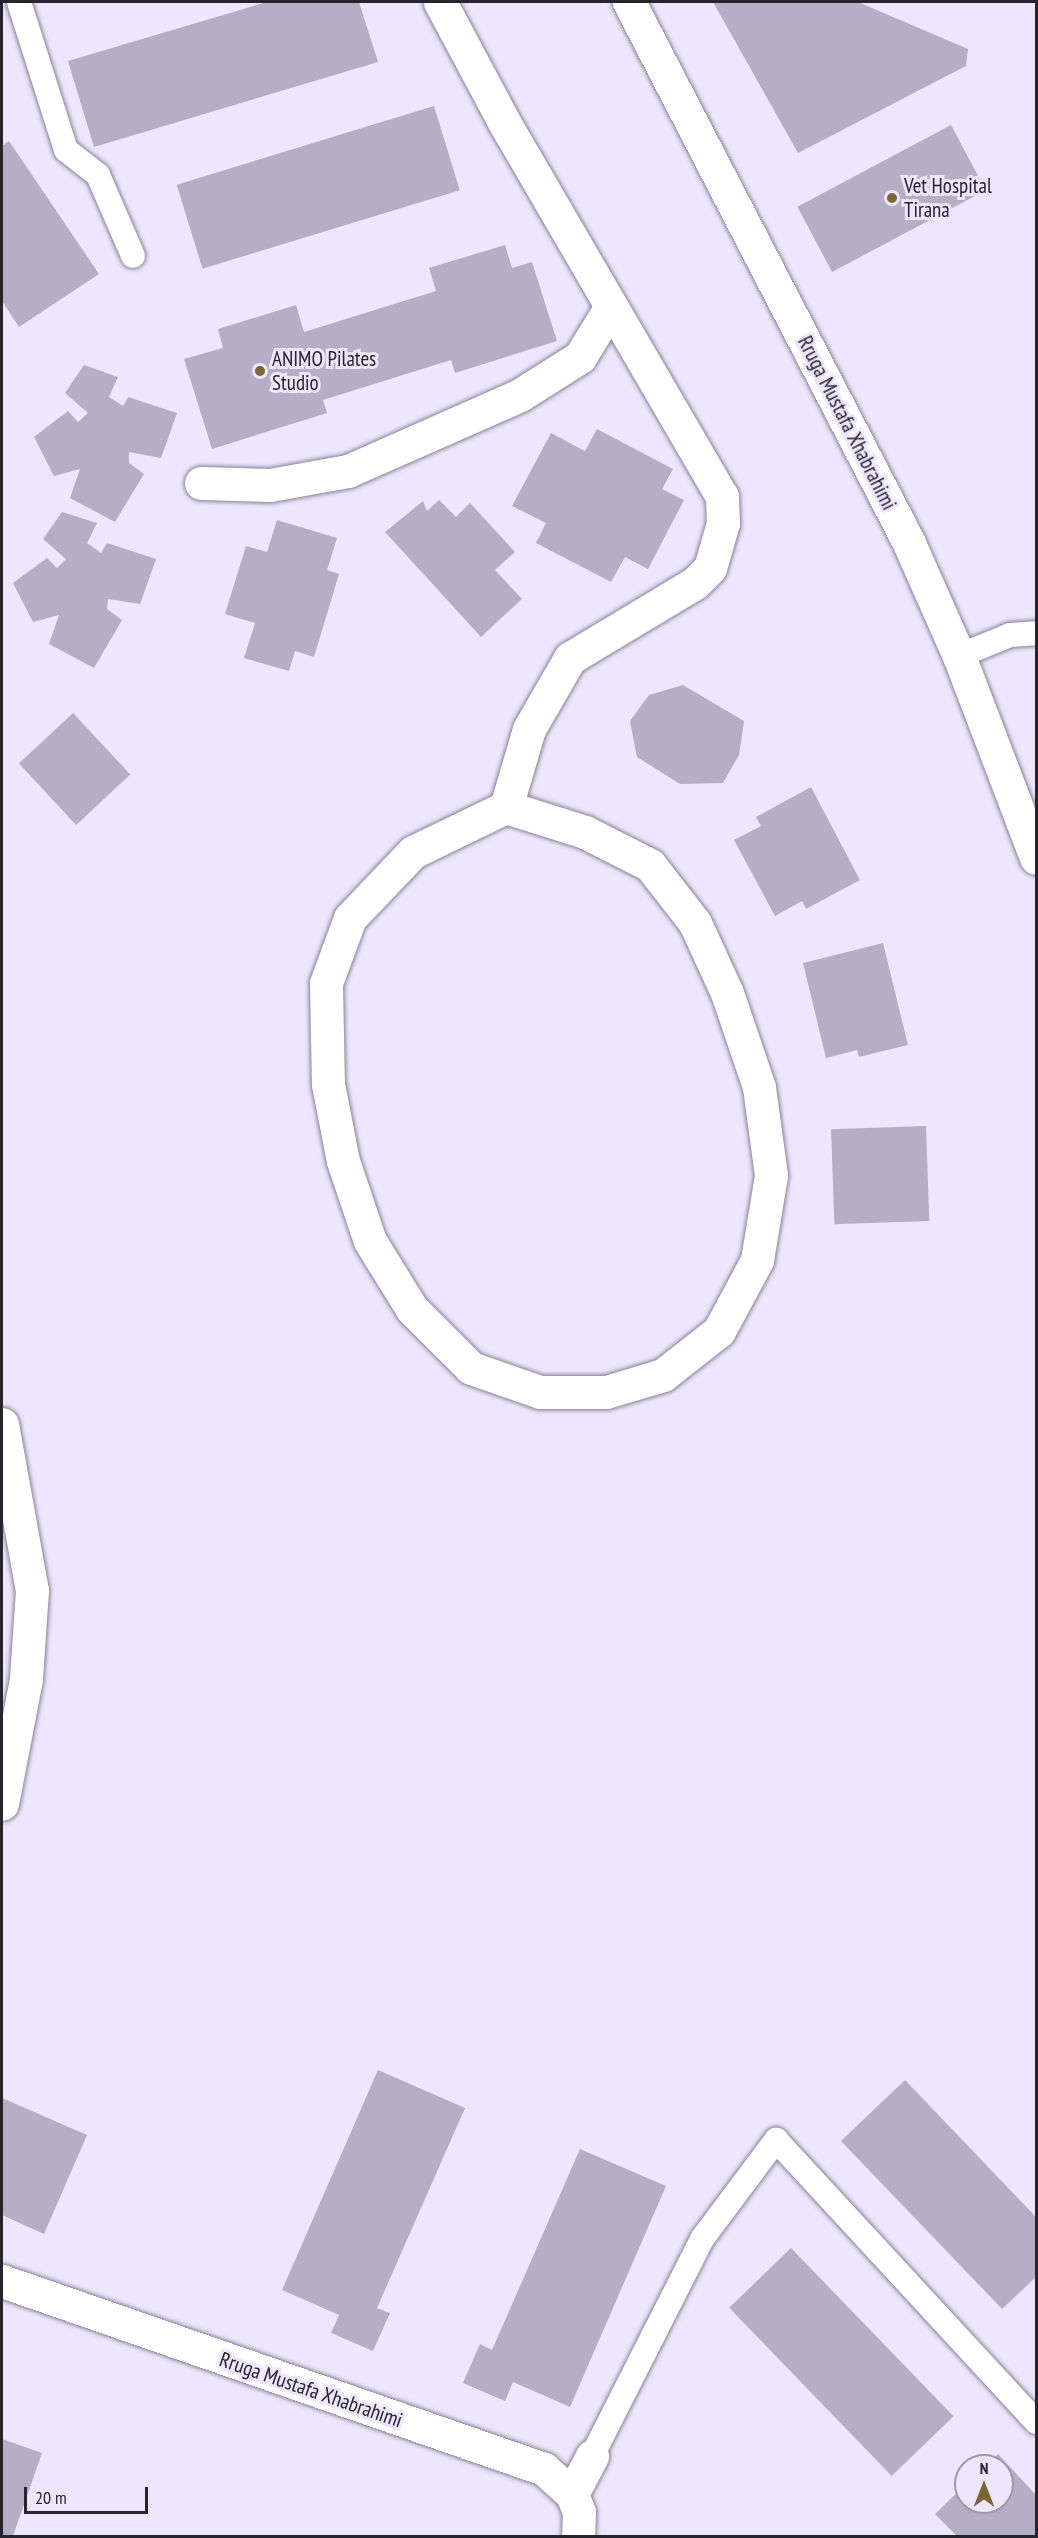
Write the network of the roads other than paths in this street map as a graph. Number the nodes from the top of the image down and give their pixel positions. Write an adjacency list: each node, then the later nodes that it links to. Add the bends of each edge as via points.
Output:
1 (19, 2): 4 (lane, via 66,150 98,175)
2 (440, 2): 5 (street)
3 (629, 2): 8 (street, Rruga Mustafa Xhabrahimi, via 908,541)
4 (133, 256)
5 (610, 308): 6 (street, via 580,357 520,395 348,471 270,485); 9 (street, via 722,496 722,531 710,568 694,583 570,658 529,729)
6 (201, 483)
7 (1036, 633): 8 (lane, via 1010,636)
8 (958, 656): 10 (street, Rruga Mustafa Xhabrahimi)
9 (506, 807): 9 (street, via 413,852 350,918 326,984 328,1084 343,1161 370,1241 412,1309 471,1368 540,1392 606,1392 663,1375 719,1331 757,1260 771,1175 759,1087 727,993 695,923 650,865 585,832)
10 (1036, 858)
11 (2, 1424): 12 (street, via 32,1590 26,1679)
12 (2, 1804)
13 (2, 2281): 16 (street, Rruga Mustafa Xhabrahimi, via 544,2469)
14 (1036, 2422): 15 (lane, via 776,2140 702,2238)
15 (592, 2456): 16 (street)
16 (572, 2494): 17 (street, via 579,2512)
17 (578, 2536)

